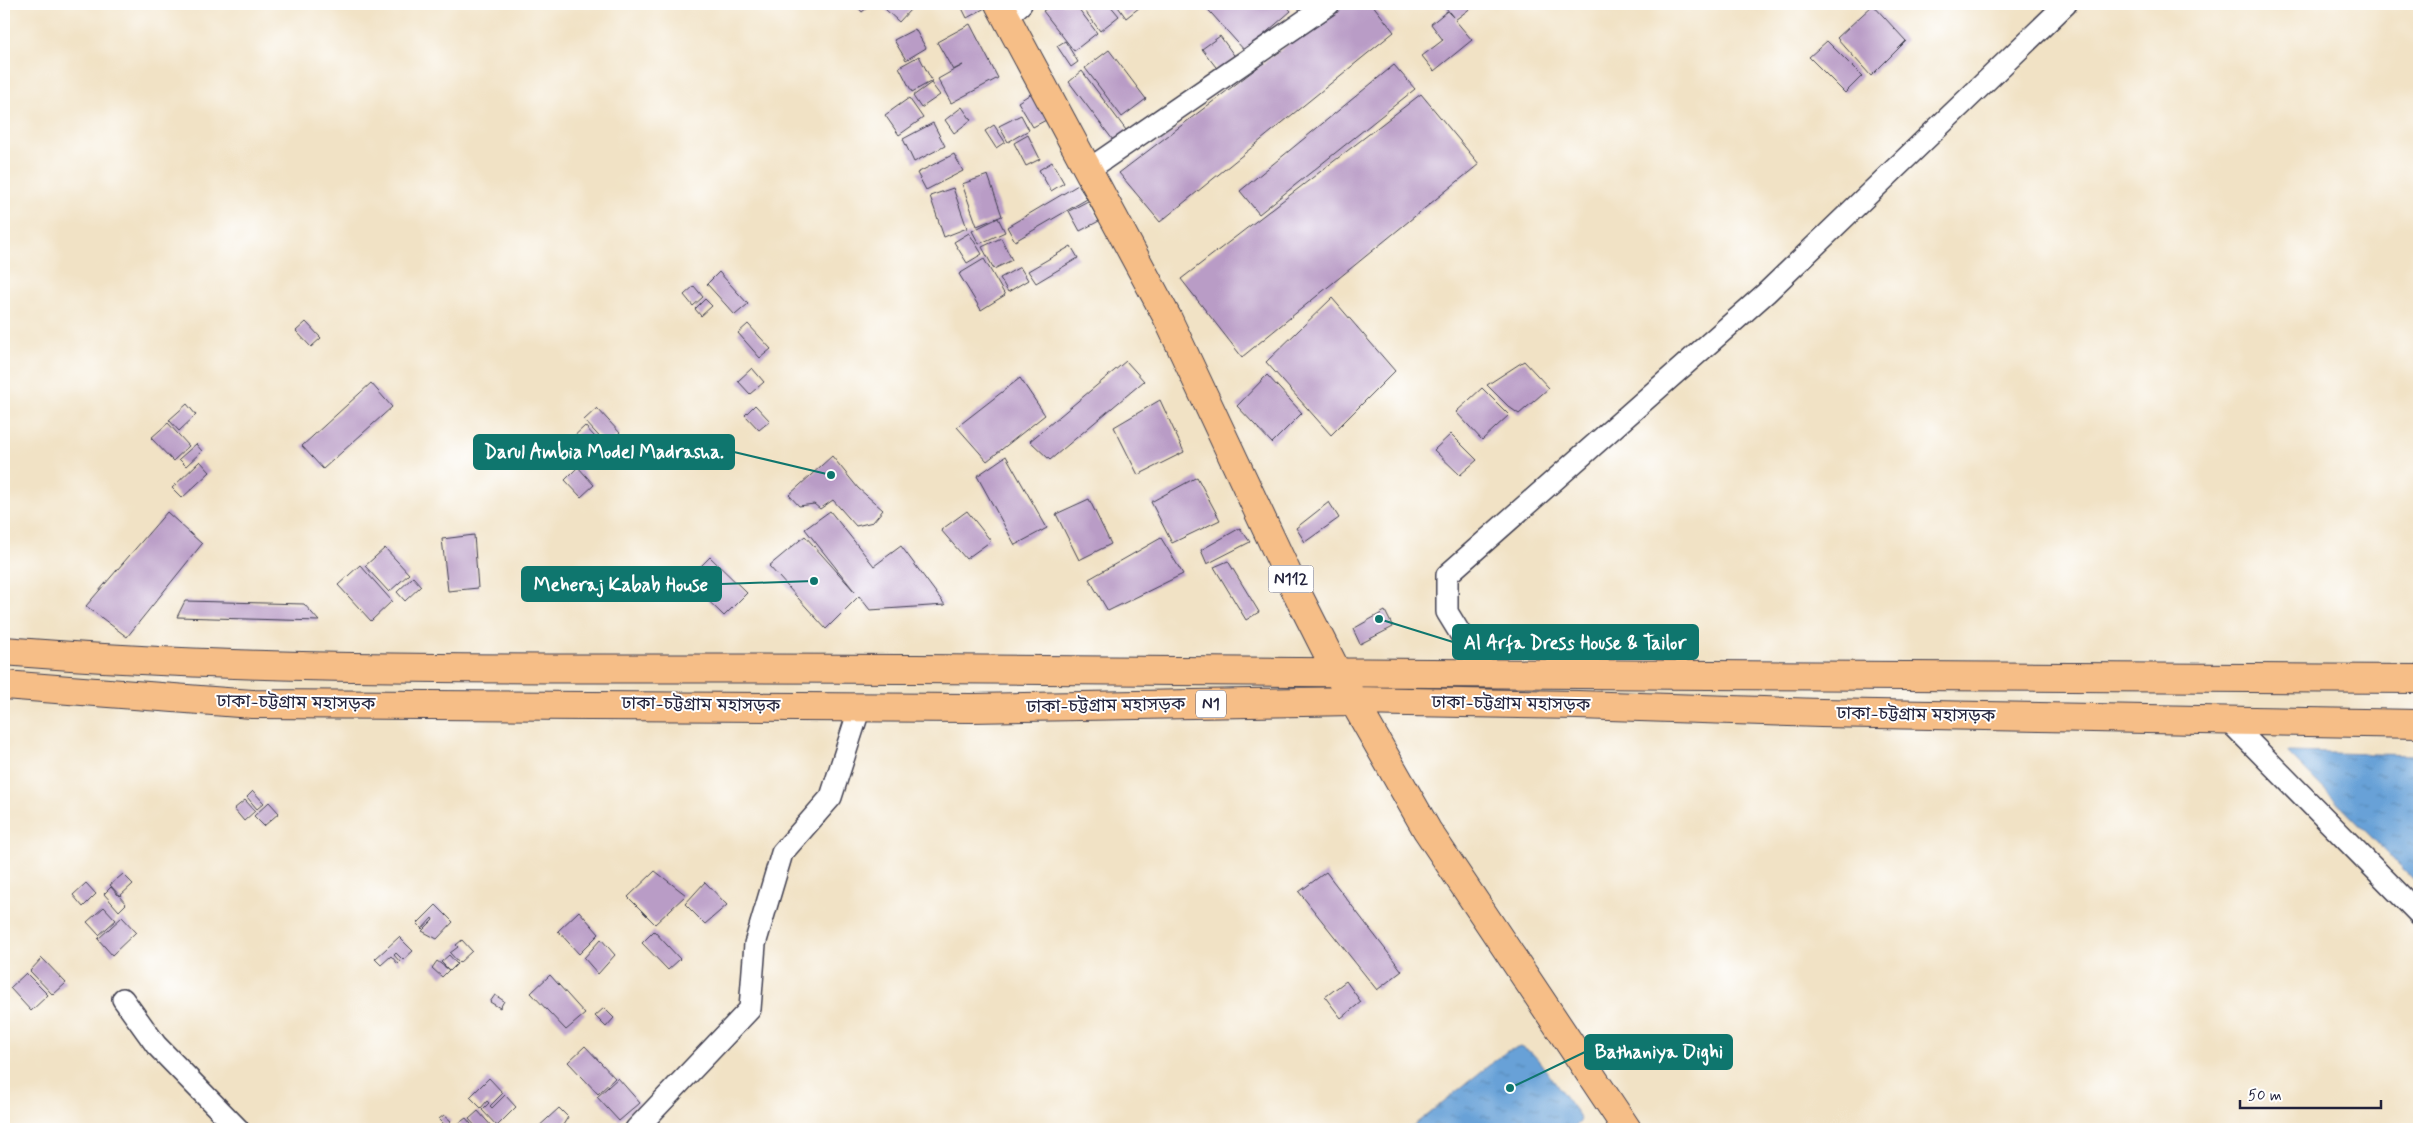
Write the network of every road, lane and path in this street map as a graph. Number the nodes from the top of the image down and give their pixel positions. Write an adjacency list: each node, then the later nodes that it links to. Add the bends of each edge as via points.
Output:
1 (1329, 4): 4 (street)
2 (2066, 4): 7 (street, via 1766,292 1447,575 1447,612)
3 (1009, 8): 4 (highway, N112)
4 (1088, 170): 6 (highway, N112, via 1167,317)
5 (4, 651): 6 (highway, ঢাকা-চট্টগ্রাম মহাসড়ক / N1, via 101,659 367,667)
6 (1337, 672): 7 (highway, ঢাকা-চট্টগ্রাম মহাসড়ক / N1); 10 (highway, N112)
7 (1485, 674): 8 (highway, ঢাকা-চট্টগ্রাম মহাসড়ক / N1)
8 (2419, 679)
9 (4, 685): 11 (highway, ঢাকা-চট্টগ্রাম মহাসড়ক / N1, via 252,704)
10 (1354, 701): 11 (highway, ঢাকা-চট্টগ্রাম মহাসড়ক / N1); 12 (highway, ঢাকা-চট্টগ্রাম মহাসড়ক / N1); 18 (highway, N112, via 1427,830)
11 (860, 707): 17 (street, via 831,797 782,853 755,944 750,1009)
12 (2228, 720): 13 (highway, ঢাকা-চট্টগ্রাম মহাসড়ক / N1); 14 (street)
13 (2419, 724)
14 (2419, 914)
15 (123, 999): 16 (street, via 156,1045)
16 (238, 1129)
17 (636, 1129)
18 (1627, 1129)

